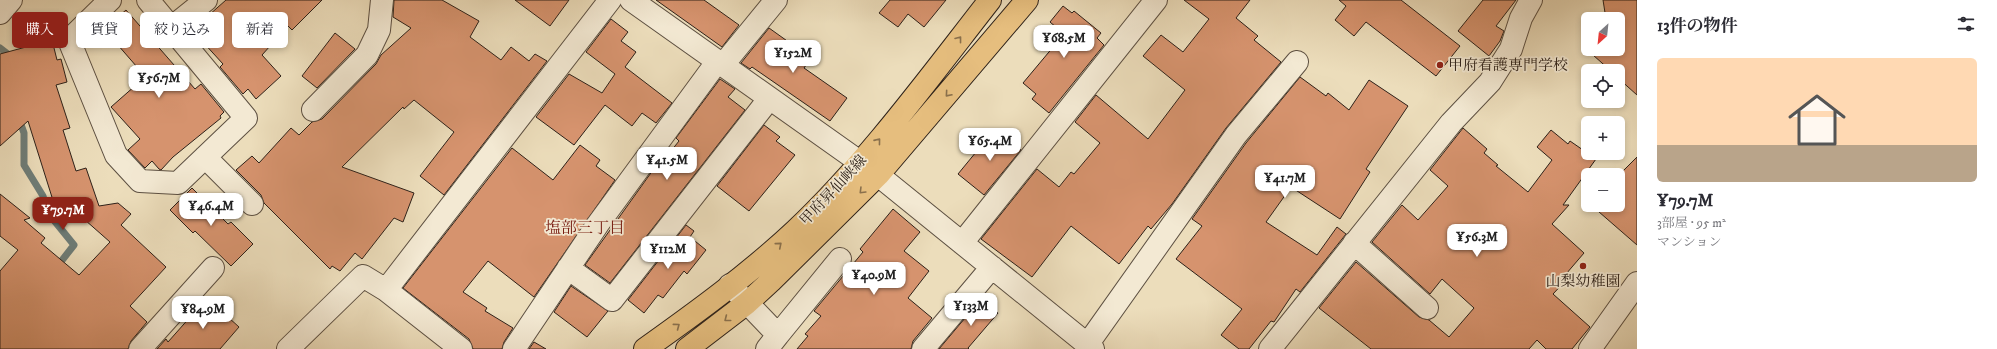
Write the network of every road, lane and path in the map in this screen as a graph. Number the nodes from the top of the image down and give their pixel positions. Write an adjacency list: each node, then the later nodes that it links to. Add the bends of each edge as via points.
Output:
1 (10, 0): 15 (street)
2 (110, 0): 21 (street, via 69,40 116,155 140,181 178,183)
3 (148, 0): 13 (street)
4 (206, 0): 14 (street)
5 (382, 0): 20 (street, via 379,30 367,55)
6 (610, 0): 33 (street)
7 (776, 0): 18 (street)
8 (990, 0): 22 (main road, 甲府昇仙峡線, one-way to 8)
9 (1028, 0): 23 (main road, 甲府昇仙峡線, one-way to 23)
10 (1156, 0): 25 (street)
11 (1531, 0): 26 (street, via 1521,18 1511,49 1490,82 1451,123)
12 (640, 3): 18 (street)
13 (158, 12)
14 (191, 12)
15 (0, 13)
16 (188, 48): 21 (street, via 246,118)
17 (1297, 62): 37 (street, via 1236,135)
18 (719, 64): 19 (street); 30 (street, via 598,224)
19 (769, 99): 22 (street); 30 (street, via 612,300)
20 (313, 110)
21 (205, 157): 24 (street)
22 (860, 162): 23 (street); 32 (main road, 甲府昇仙峡線, one-way to 22, via 795,231)
23 (878, 175): 25 (street); 34 (main road, 甲府昇仙峡線, one-way to 34)
24 (252, 204)
25 (962, 243): 28 (street)
26 (1354, 243): 35 (street); 45 (street)
27 (840, 259): 36 (street)
28 (992, 267): 37 (street); 44 (street)
29 (213, 268): 38 (street)
30 (568, 268): 41 (street)
31 (1637, 283): 46 (street)
32 (730, 286): 34 (street); 42 (main road, 甲府昇仙峡線, one-way to 32)
33 (386, 290): 39 (street, via 363,276); 40 (street)
34 (747, 303): 36 (street); 43 (main road, 甲府昇仙峡線, one-way to 43)
35 (1427, 308)
36 (773, 342)
37 (1090, 347)
38 (140, 349)
39 (288, 349)
40 (461, 349)
41 (514, 349)
42 (646, 349)
43 (687, 349)
44 (923, 349)
45 (1270, 349)
46 (1590, 349)

